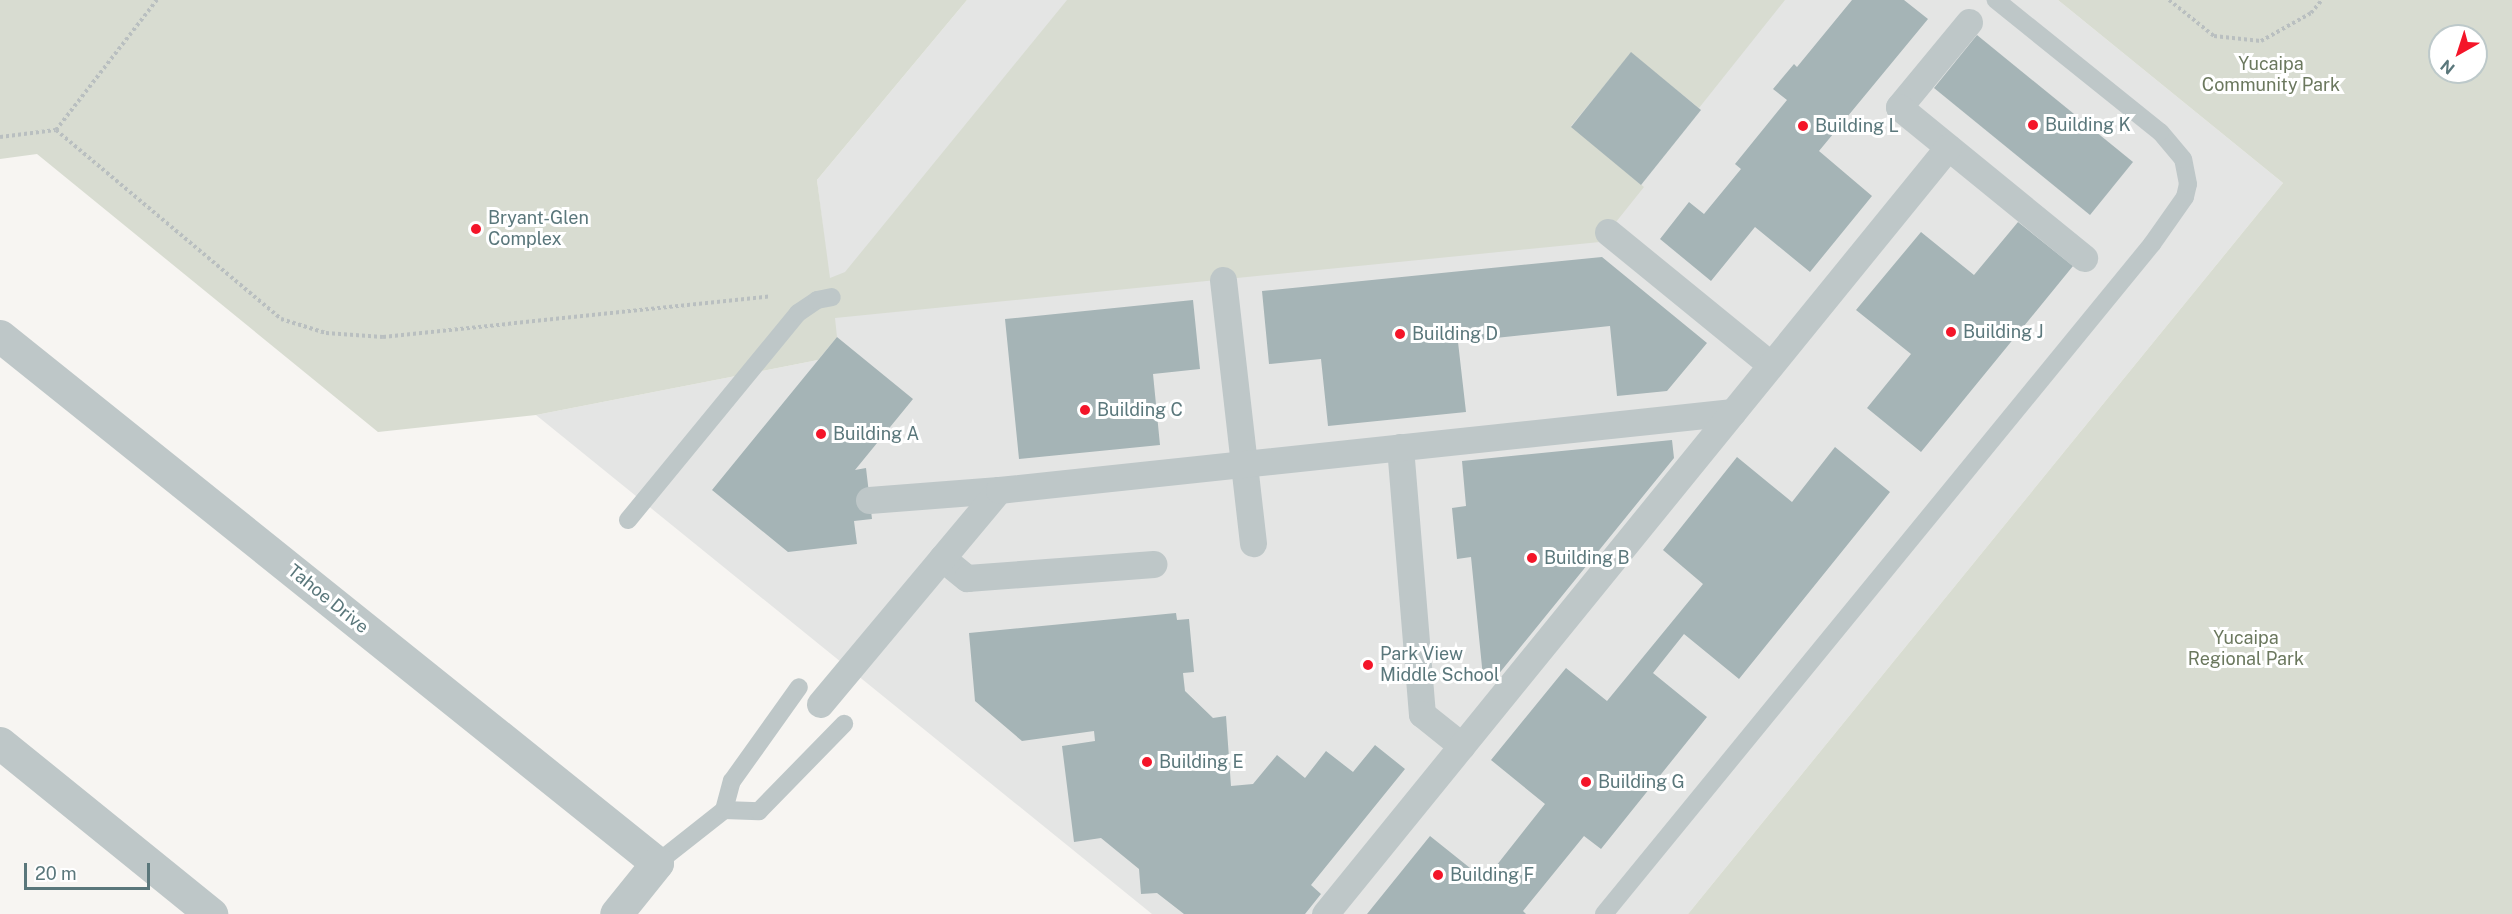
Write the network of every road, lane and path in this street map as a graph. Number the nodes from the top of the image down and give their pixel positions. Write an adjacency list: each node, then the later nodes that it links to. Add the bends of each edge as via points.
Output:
1 (157, 0): 6 (path)
2 (1996, 0): 35 (lane, via 2160,132 2183,159 2188,184 2185,197 2152,244)
3 (2169, 0): 4 (path, via 2214,36 2261,41 2312,13)
4 (2322, 0)
5 (1969, 22): 8 (street, via 1899,107)
6 (56, 130): 7 (path); 13 (path, via 281,319 326,333 383,337 758,295 776,297)
7 (0, 137)
8 (1948, 147): 10 (street); 15 (street)
9 (1608, 232): 15 (street)
10 (2084, 258)
11 (1223, 280): 18 (street)
12 (832, 297): 13 (lane, via 817,300)
13 (798, 313): 21 (lane)
14 (0, 336): 31 (street, Tahoe Drive)
15 (1771, 365): 16 (street)
16 (1733, 412): 17 (street); 29 (street)
17 (1400, 447): 18 (street); 29 (street, via 1422,714)
18 (1245, 463): 19 (street); 22 (street)
19 (999, 490): 20 (street); 23 (street)
20 (869, 500)
21 (628, 520)
22 (1253, 543)
23 (942, 558): 24 (street, via 967,578); 26 (street)
24 (1153, 564)
25 (799, 687): 30 (lane, via 732,781)
26 (820, 704)
27 (844, 724): 30 (lane, via 759,811)
28 (0, 743): 32 (street)
29 (1462, 746): 34 (street)
30 (724, 810): 31 (lane)
31 (657, 863): 33 (street)
32 (211, 914)
33 (616, 914)
34 (1325, 914)
35 (1604, 914)

